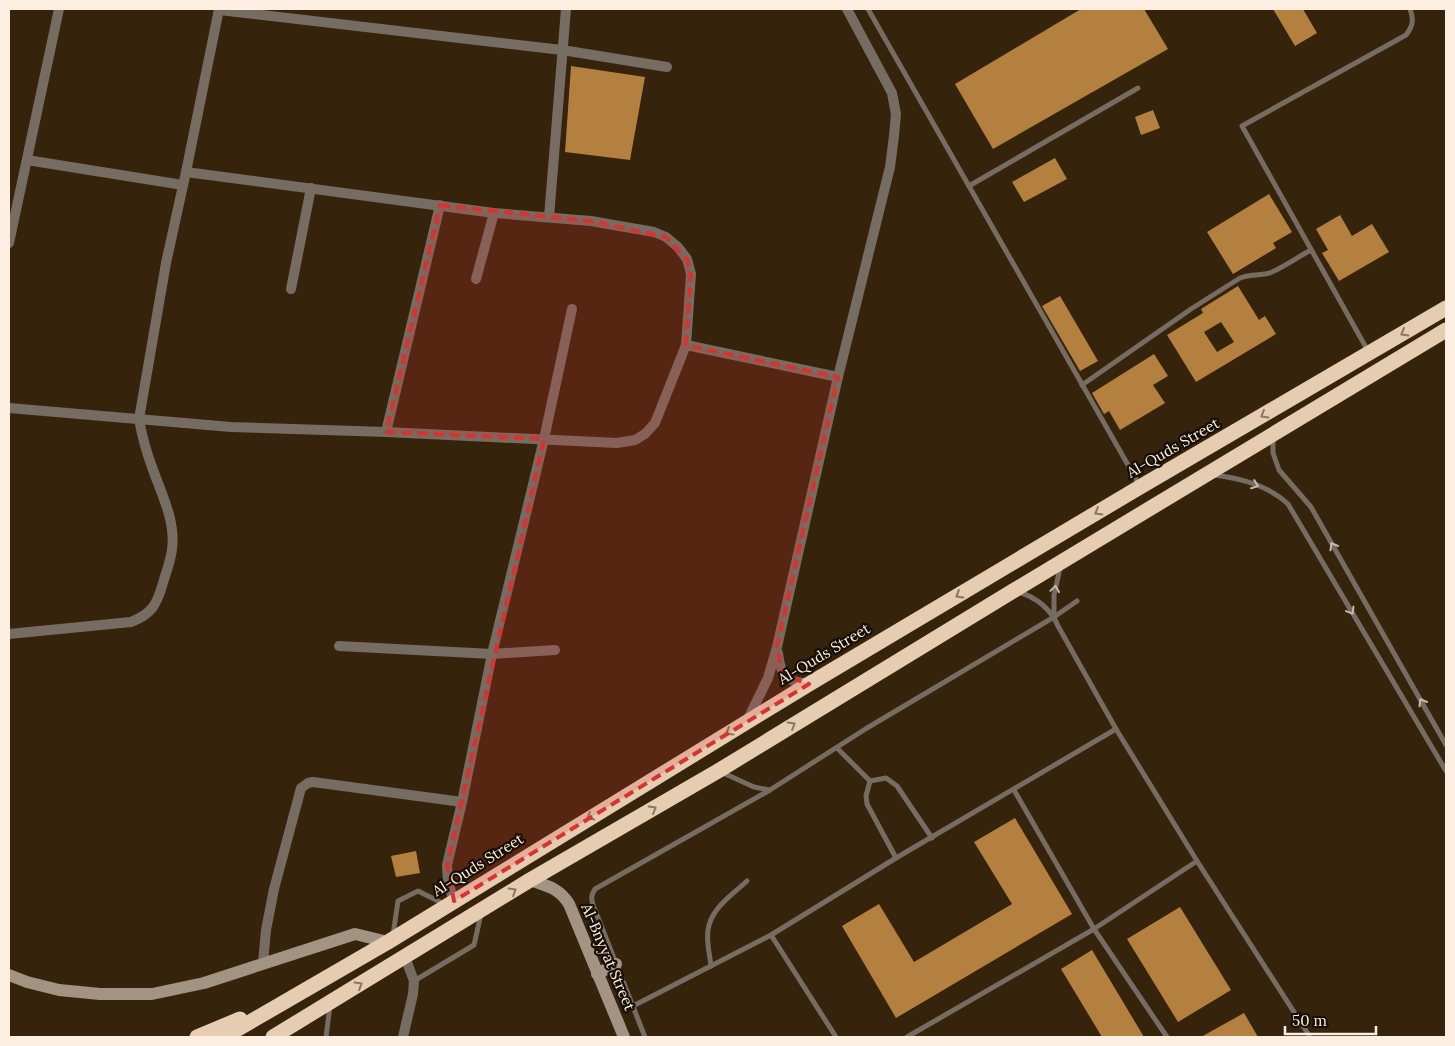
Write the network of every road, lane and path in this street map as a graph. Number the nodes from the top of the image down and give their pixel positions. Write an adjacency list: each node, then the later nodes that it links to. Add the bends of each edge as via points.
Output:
1 (59, 9): 10 (street)
2 (219, 9): 7 (street); 11 (street)
3 (566, 9): 7 (street)
4 (848, 9): 27 (street, via 892,93 896,114 890,167)
5 (868, 9): 13 (lane)
6 (1410, 9): 19 (lane, via 1413,21 1406,35 1242,126)
7 (562, 50): 8 (street); 17 (street)
8 (666, 67)
9 (1138, 88): 13 (lane)
10 (27, 160): 12 (street); 18 (street)
11 (186, 172): 12 (street); 14 (street)
12 (183, 185): 30 (street)
13 (969, 186): 28 (lane)
14 (311, 188): 15 (street); 21 (street)
15 (440, 205): 16 (street); 31 (street)
16 (494, 213): 17 (street); 20 (street)
17 (549, 217): 25 (street, via 654,232 678,246 687,259 691,274)
18 (9, 243)
19 (1311, 250): 26 (lane); 28 (lane, via 1272,272 1240,278)
20 (476, 279)
21 (291, 289)
22 (1446, 308): 26 (highway, Al-Quds Street, one-way to 26)
23 (572, 309): 33 (street)
24 (1446, 330): 32 (highway)
25 (686, 345): 27 (street); 33 (street, via 655,423 645,434 635,440 616,443)
26 (1369, 353): 35 (highway, Al-Quds Street, one-way to 35)
27 (838, 377): 42 (street)
28 (1082, 385): 35 (lane)
29 (9, 408): 30 (street)
30 (140, 419): 31 (street, via 231,427); 40 (street, via 143,441 167,507 173,538 170,558 153,609 143,618 131,622)
31 (386, 432): 33 (street)
32 (1273, 434): 34 (highway); 48 (lane, one-way to 32, via 1311,507 1279,470 1273,453)
33 (544, 439): 44 (street)
34 (1208, 474): 36 (highway); 51 (lane, one-way to 51, via 1258,486 1280,496 1288,504)
35 (1140, 487): 45 (highway, Al-Quds Street, one-way to 45)
36 (1061, 563): 37 (highway); 39 (lane, one-way to 36, via 1055,584)
37 (1013, 591): 39 (lane, via 1036,600); 50 (highway, one-way to 37)
38 (1077, 601): 39 (lane)
39 (1054, 617): 47 (lane); 49 (lane)
40 (9, 634)
41 (339, 646): 44 (street)
42 (777, 647): 45 (street, via 783,675 792,682); 46 (street, via 765,686)
43 (554, 650): 44 (street)
44 (492, 654): 55 (street)
45 (809, 684): 46 (highway, Al-Quds Street)
46 (746, 722): 61 (highway, Al-Quds Street, one-way to 61)
47 (1116, 729): 54 (lane); 58 (lane)
48 (1446, 745)
49 (837, 748): 52 (lane); 53 (lane)
50 (718, 771): 53 (lane, via 754,787); 59 (highway, one-way to 50)
51 (1446, 771)
52 (870, 781): 56 (lane, via 886,778 897,786); 57 (lane, via 867,804)
53 (770, 790): 68 (lane, via 595,889 591,899)
54 (1014, 790): 56 (lane); 63 (lane)
55 (462, 802): 61 (street, via 447,865); 67 (street, via 313,782 304,785 274,889)
56 (932, 838): 57 (lane)
57 (896, 858): 64 (lane)
58 (1198, 861): 63 (lane); 86 (lane)
59 (530, 880): 62 (highway, one-way to 59); 70 (main road, Al-Bnyyat Street, via 564,896)
60 (747, 881): 69 (lane, via 712,917 708,936)
61 (450, 903): 65 (highway, Al-Quds Street); 65 (lane, via 418,890 398,901)
62 (482, 909): 66 (highway); 72 (lane, via 474,945)
63 (1094, 929): 84 (lane); 85 (lane)
64 (771, 935): 69 (lane); 83 (lane)
65 (390, 941): 67 (main road, via 355,934); 74 (highway, Al-Quds Street)
66 (405, 956): 72 (street); 73 (highway, one-way to 66)
67 (263, 963): 71 (main road, via 204,983 152,994 59,990)
68 (616, 964): 70 (main road); 75 (lane)
69 (711, 966): 75 (lane)
70 (597, 974): 81 (main road, Al-Bnyyat Street)
71 (9, 975)
72 (414, 981): 80 (street)
73 (330, 1002): 78 (highway); 79 (lane)
74 (280, 1005): 76 (highway); 77 (highway, Al-Quds Street)
75 (633, 1006): 82 (lane)
76 (197, 1037)
77 (224, 1037)
78 (272, 1037)
79 (326, 1037)
80 (403, 1037)
81 (624, 1037)
82 (645, 1037)
83 (836, 1037)
84 (907, 1037)
85 (1167, 1037)
86 (1310, 1037)

